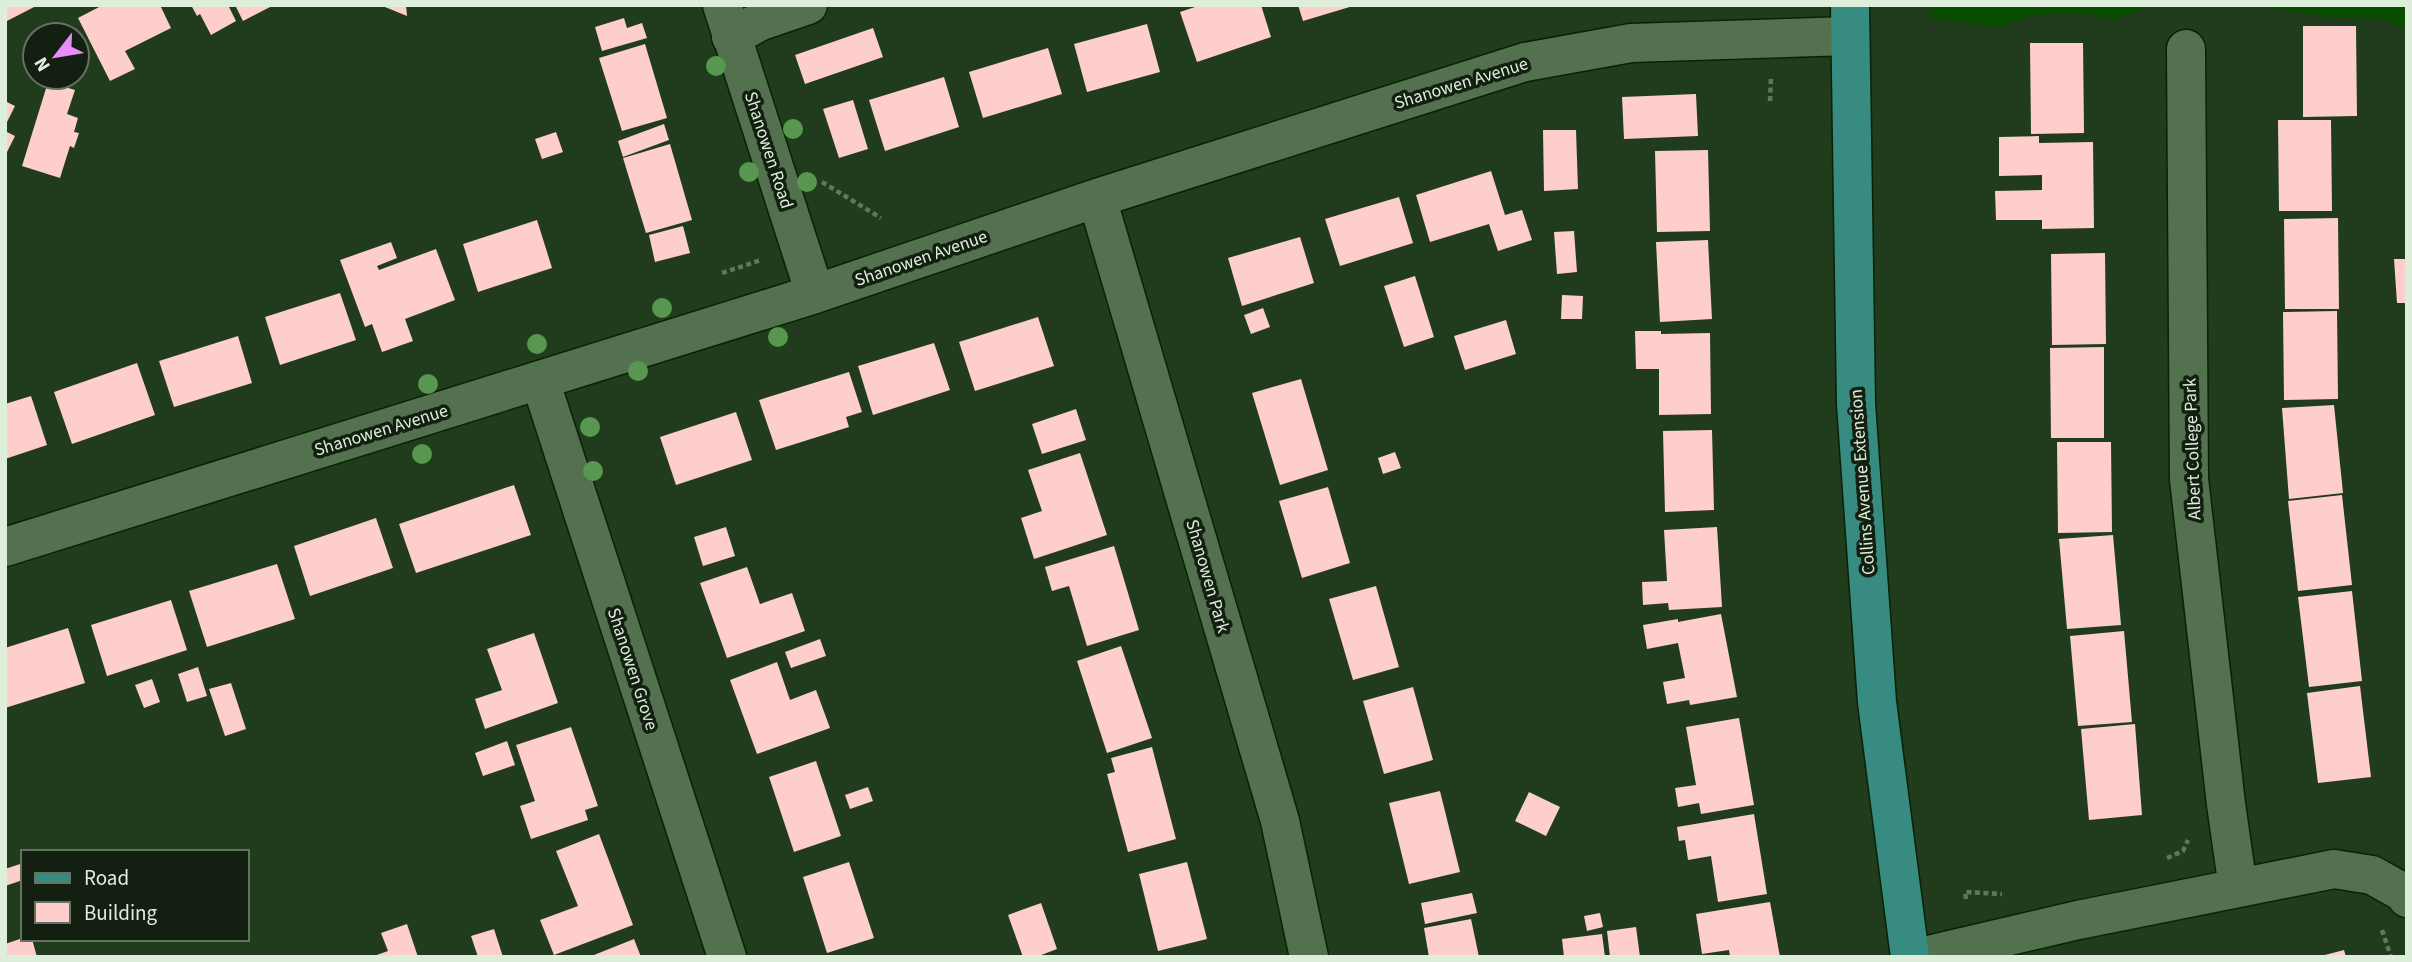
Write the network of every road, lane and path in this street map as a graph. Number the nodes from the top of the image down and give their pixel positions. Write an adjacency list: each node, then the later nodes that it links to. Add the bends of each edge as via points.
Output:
1 (808, 5): 2 (street, via 761,21)
2 (727, 21): 10 (street, Shanowen Road)
3 (1849, 21): 8 (street, Shanowen Avenue, via 1631,43 1525,62); 21 (main road, Collins Avenue Extension, via 1856,404 1877,702)
4 (2186, 49): 15 (street, Albert College Park, via 2189,479)
5 (1771, 71): 6 (path)
6 (1770, 101)
7 (816, 178): 9 (path)
8 (1097, 198): 10 (street, Shanowen Avenue); 20 (street, Shanowen Park, via 1280,821)
9 (881, 218)
10 (815, 294): 11 (street, Shanowen Avenue)
11 (540, 380): 12 (street, Shanowen Avenue); 19 (street, Shanowen Grove)
12 (5, 547)
13 (2189, 839): 14 (path, via 2183,851)
14 (2160, 862)
15 (2238, 888): 17 (street, via 2333,869 2372,875); 22 (street)
16 (2006, 894): 18 (path, via 1965,892)
17 (2407, 898)
18 (1966, 899)
19 (727, 957)
20 (1309, 957)
21 (1910, 957)
22 (1920, 957)

